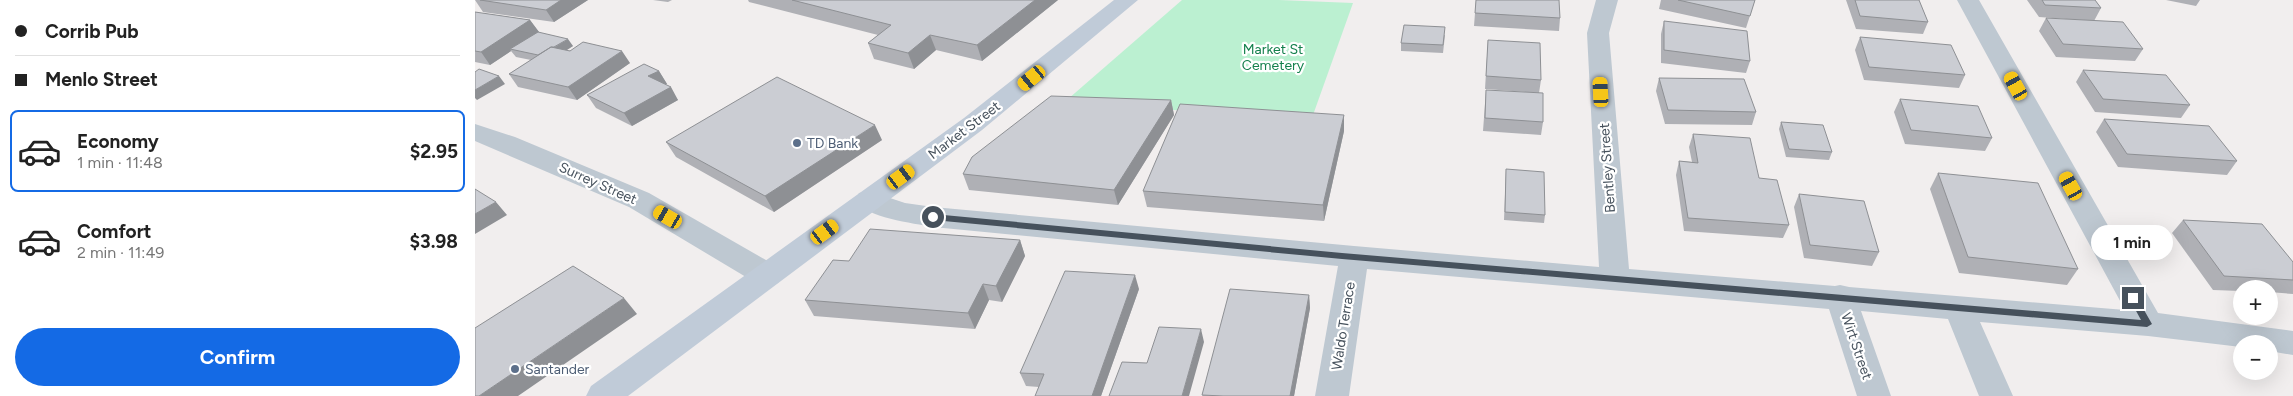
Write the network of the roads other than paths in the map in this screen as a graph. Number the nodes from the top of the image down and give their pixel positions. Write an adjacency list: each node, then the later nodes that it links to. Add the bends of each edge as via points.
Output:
1 (1127, 0): 5 (main road, Market Street, via 1009,97)
2 (1607, 0): 8 (street, Bentley Street, via 1598,33)
3 (1968, 0): 11 (street)
4 (475, 132): 7 (street, Surrey Street, via 639,200)
5 (869, 200): 6 (street, via 901,212 933,217); 7 (main road, Market Street)
6 (1353, 257): 8 (street); 14 (street, Waldo Terrace)
7 (767, 276): 13 (main road, Market Street)
8 (1615, 278): 9 (street)
9 (1840, 296): 10 (street); 15 (street, Wirt Street)
10 (1959, 308): 11 (street); 16 (street)
11 (2147, 324): 12 (street)
12 (2293, 343)
13 (603, 396)
14 (1332, 396)
15 (1874, 396)
16 (1996, 396)

